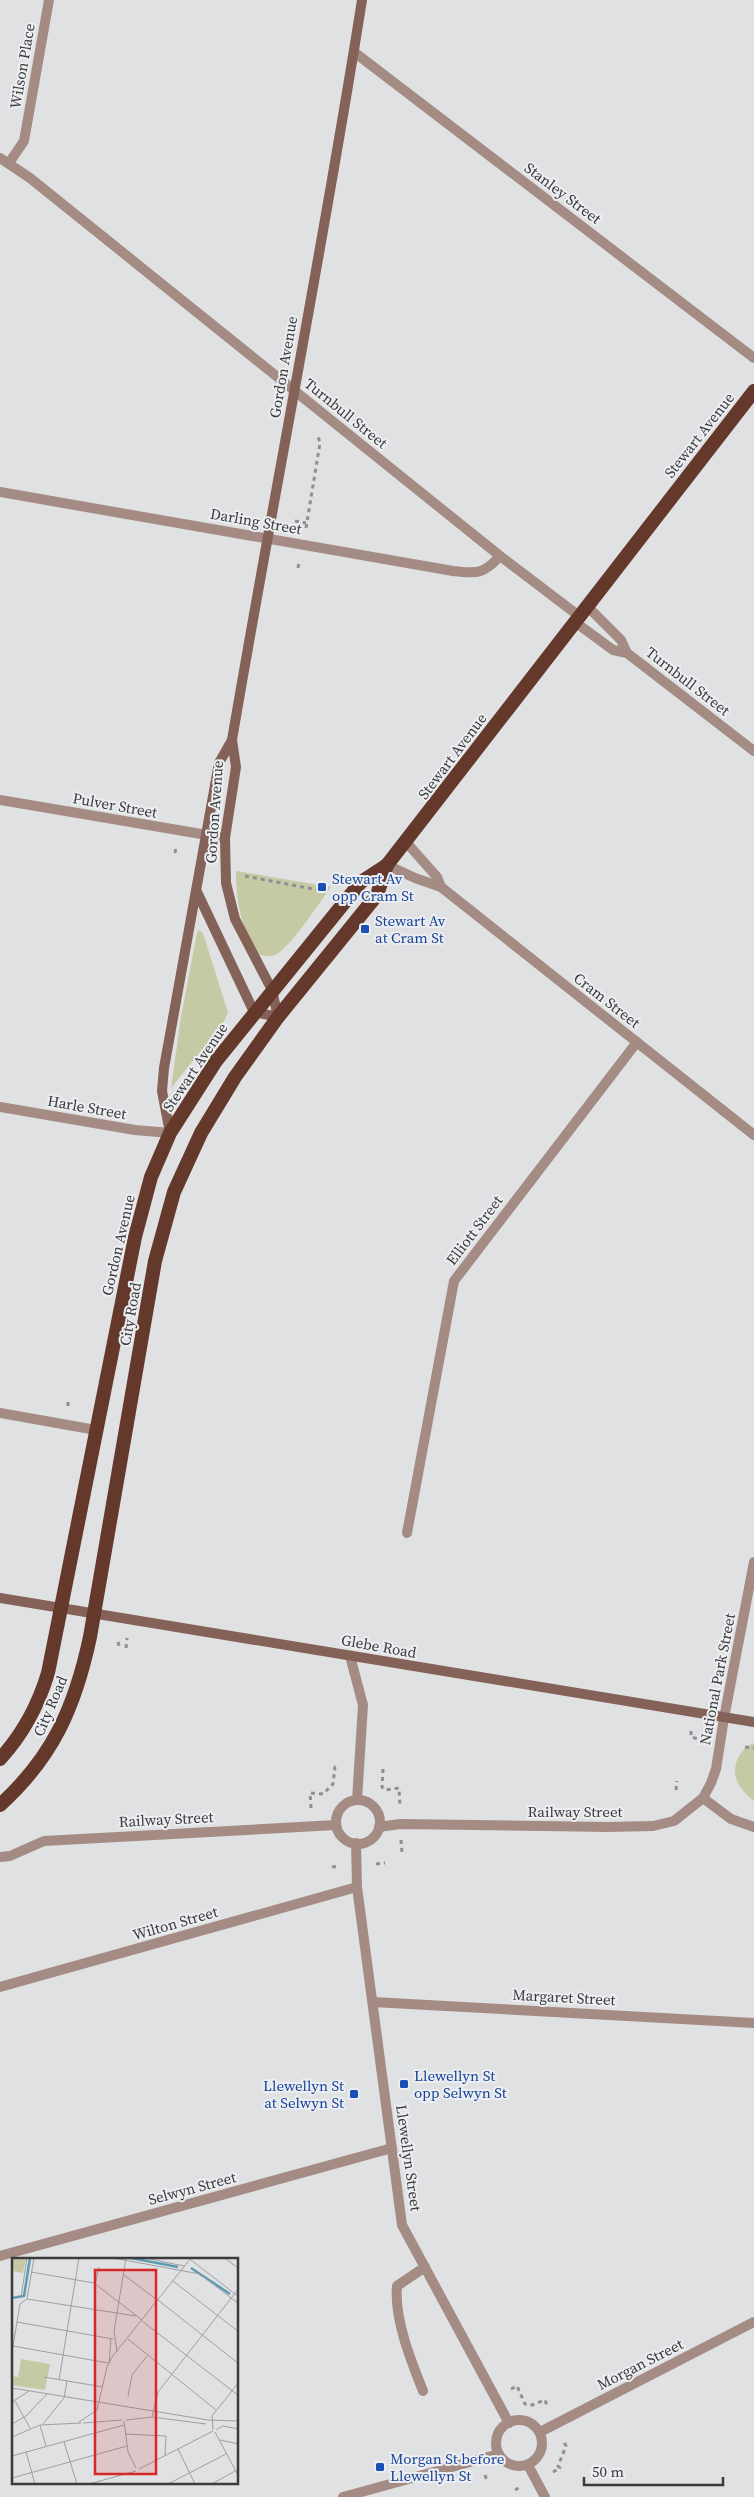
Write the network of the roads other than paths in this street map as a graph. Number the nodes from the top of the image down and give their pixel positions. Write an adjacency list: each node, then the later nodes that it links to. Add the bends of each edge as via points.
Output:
1 (49, 0): 4 (street, Wilson Place, via 24,141)
2 (362, 0): 3 (main road, Gordon Avenue)
3 (354, 52): 5 (street, Stanley Street); 7 (main road, Gordon Avenue)
4 (4, 161): 7 (street, Turnbull Street)
5 (754, 358)
6 (754, 391): 11 (highway, Stewart Avenue)
7 (296, 392): 9 (main road, Gordon Avenue); 10 (street, Turnbull Street)
8 (0, 492): 9 (street, Darling Street)
9 (266, 538): 10 (street, Darling Street, via 464,572 488,569); 13 (main road, Gordon Avenue)
10 (500, 556): 11 (street, Turnbull Street)
11 (580, 614): 12 (street, Turnbull Street, via 621,640); 12 (street, Turnbull Street, via 613,650); 18 (highway, Stewart Avenue)
12 (627, 653): 14 (street, Turnbull Street)
13 (232, 740): 16 (main road, Gordon Avenue, via 219,763); 17 (main road, Gordon Avenue, via 236,767)
14 (754, 751)
15 (0, 800): 16 (street, Pulver Street)
16 (206, 835): 17 (street, Pulver Street); 21 (main road, Gordon Avenue)
17 (225, 838): 22 (main road, Gordon Avenue, via 226,882 235,919)
18 (406, 842): 19 (highway, Stewart Avenue); 20 (street, Cram Street, via 437,877)
19 (388, 865): 20 (street, Cram Street); 22 (highway, Stewart Avenue, via 360,882); 24 (highway, City Road, via 377,894)
20 (441, 887): 25 (street, Cram Street)
21 (197, 892): 23 (main road); 27 (main road, Gordon Avenue, via 164,1068 162,1091)
22 (272, 990): 23 (highway, Stewart Avenue); 24 (main road, Gordon Avenue)
23 (254, 1012): 24 (main road); 27 (highway, Stewart Avenue, via 216,1061)
24 (278, 1017): 35 (highway, City Road, via 235,1077 201,1133 174,1192 155,1261)
25 (637, 1042): 28 (street, Cram Street); 31 (street, Elliott Street, via 454,1280)
26 (0, 1107): 27 (street, Harle Street)
27 (170, 1134): 30 (highway, Gordon Avenue, via 151,1177 135,1237)
28 (754, 1135)
29 (0, 1413): 30 (street)
30 (96, 1430): 34 (highway, Gordon Avenue)
31 (407, 1533)
32 (754, 1562): 37 (street, National Park Street)
33 (0, 1598): 34 (main road, Glebe Road)
34 (61, 1608): 35 (main road, Glebe Road); 39 (highway, City Road, via 41,1694 24,1729)
35 (94, 1614): 36 (main road, Glebe Road); 42 (highway, City Road, via 81,1674 57,1737 40,1764)
36 (350, 1656): 37 (main road, Glebe Road); 41 (street, via 363,1705)
37 (724, 1718): 38 (main road, Glebe Road); 40 (street, National Park Street, via 716,1769)
38 (754, 1722)
39 (0, 1759)
40 (703, 1798): 44 (street, Railway Street, via 674,1821 653,1826 400,1824); 45 (street, via 731,1819)
41 (357, 1800): 43 (street, via 342,1806); 44 (street, via 373,1806 379,1816)
42 (0, 1805)
43 (336, 1825): 46 (street, via 342,1837); 47 (street, Railway Street, via 44,1841)
44 (379, 1827): 46 (street, via 370,1840)
45 (754, 1827)
46 (356, 1843): 48 (street, Llewellyn Street)
47 (5, 1857)
48 (357, 1887): 49 (street, Wilton Street); 50 (street, Llewellyn Street)
49 (0, 1987)
50 (373, 2002): 51 (street, Margaret Street); 52 (street, Llewellyn Street)
51 (754, 2023)
52 (392, 2148): 53 (street, Selwyn Street); 54 (street, Llewellyn Street, via 402,2224)
53 (0, 2256)
54 (425, 2267): 56 (street, via 397,2286 396,2300 412,2362); 57 (street, Llewellyn Street)
55 (754, 2322): 58 (street, Morgan Street)
56 (424, 2391)
57 (509, 2423): 58 (street, via 527,2421); 59 (street, via 497,2436)
58 (540, 2432): 60 (street, via 542,2451)
59 (498, 2454): 60 (street, via 512,2466); 61 (street)
60 (528, 2465): 62 (street)
61 (343, 2497)
62 (546, 2497)

